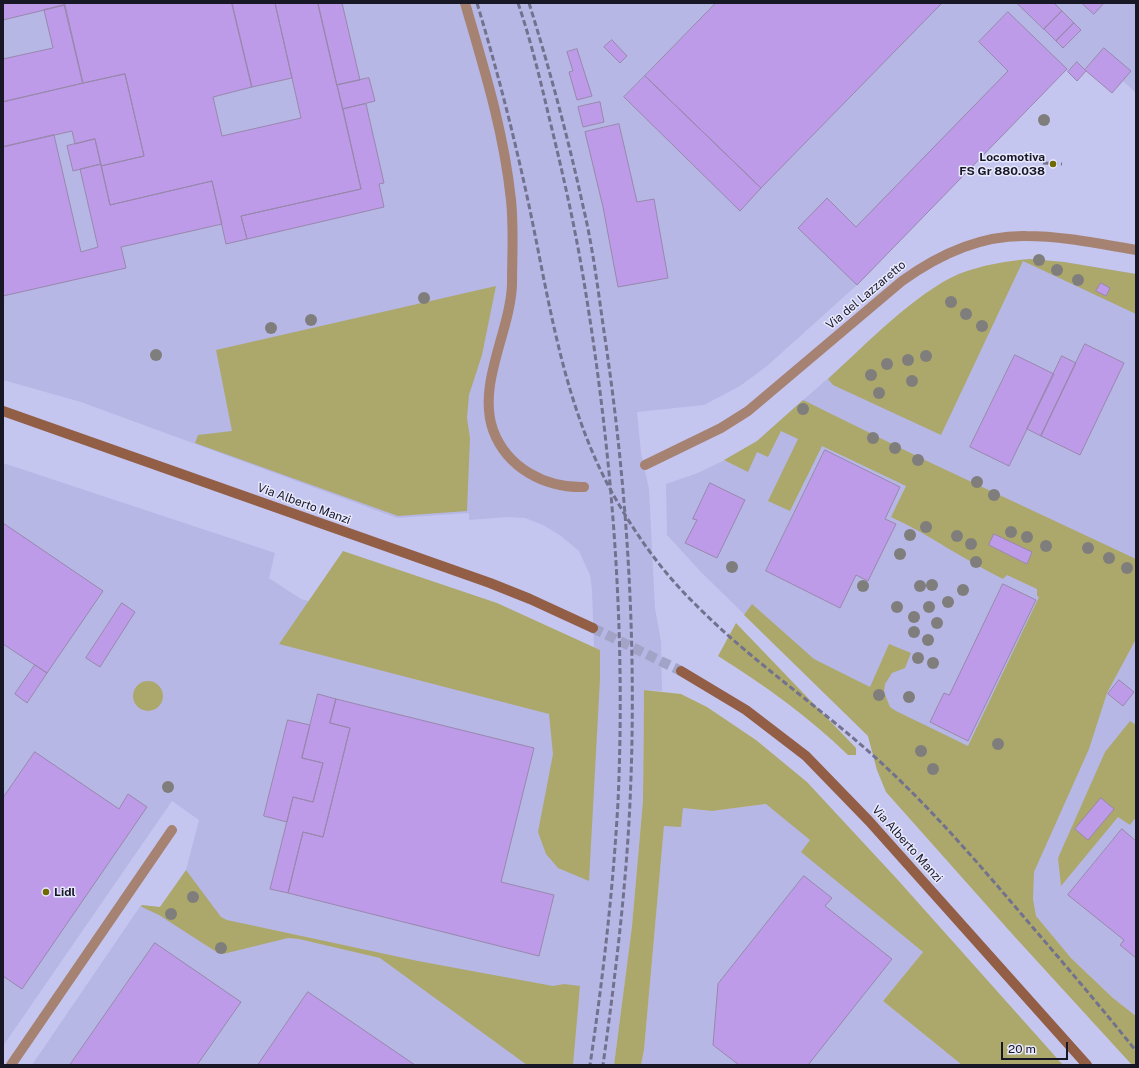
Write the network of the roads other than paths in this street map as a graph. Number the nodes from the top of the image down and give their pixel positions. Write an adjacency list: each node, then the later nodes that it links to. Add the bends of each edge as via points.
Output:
1 (465, 3): 5 (street, via 493,96 505,152 511,201 512,287 488,405 493,430 504,452 523,470 550,483 570,488)
2 (1136, 250): 4 (street, Via del Lazzaretto, via 1076,240 1025,236 990,240 957,249 926,263 902,281 748,411 721,428)
3 (3, 411): 6 (main road, Via Alberto Manzi, via 497,586)
4 (645, 465)
5 (584, 487)
6 (593, 628)
7 (681, 671): 10 (main road, Via Alberto Manzi, via 746,710 806,756 875,826)
8 (172, 830): 9 (street)
9 (11, 1065)
10 (1087, 1065)

